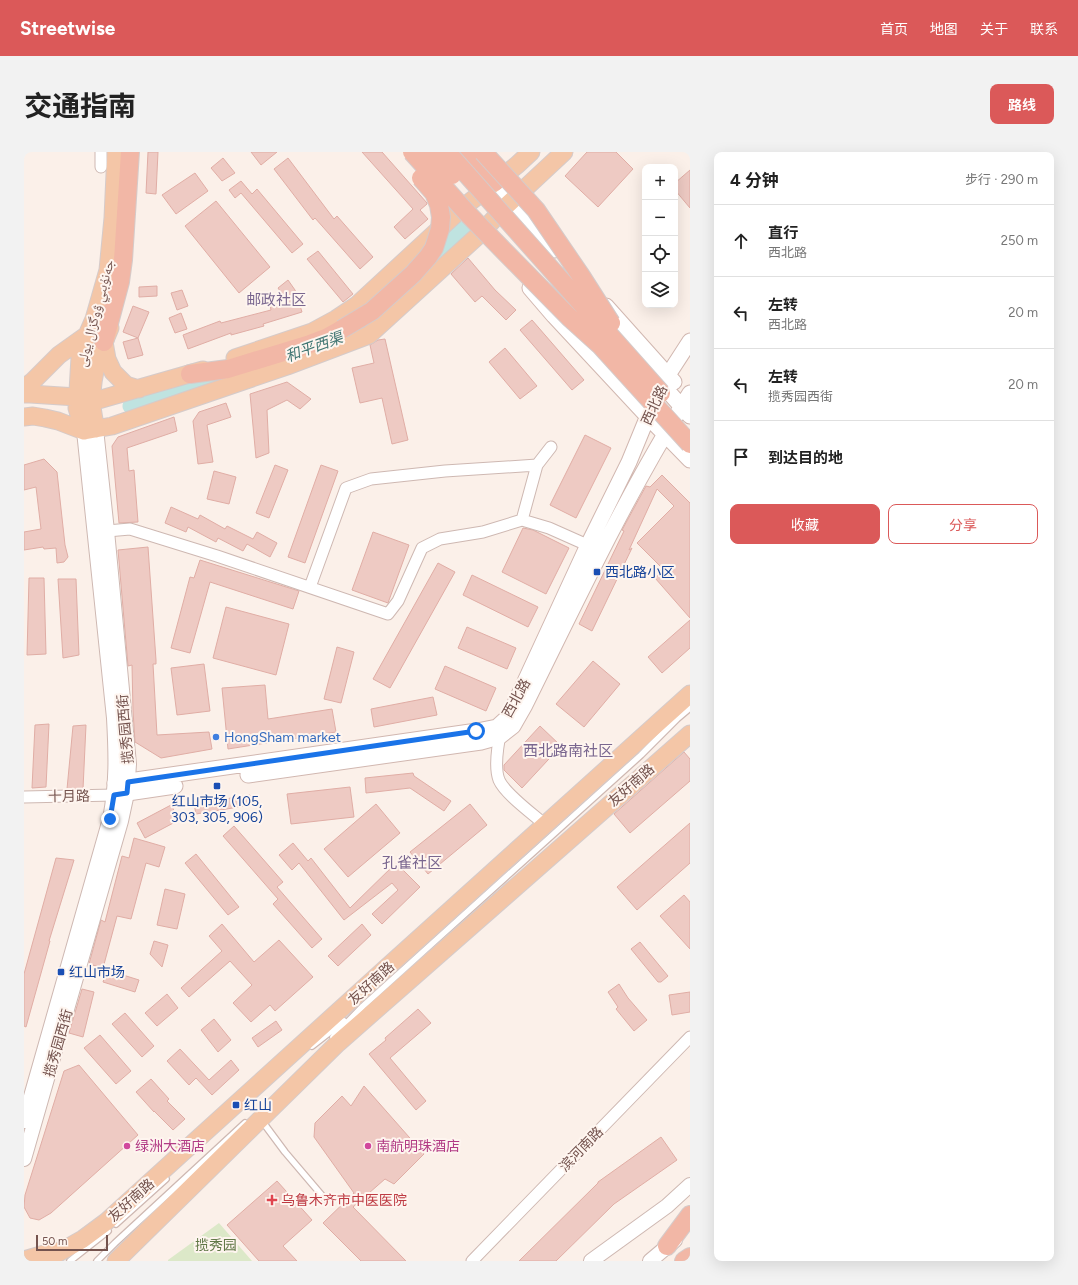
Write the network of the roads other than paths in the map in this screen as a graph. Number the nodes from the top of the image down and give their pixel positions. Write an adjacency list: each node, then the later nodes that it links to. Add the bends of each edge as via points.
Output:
1 (101, 152): 14 (street)
2 (116, 152): 19 (main road, جەنۇبىي ۋوگزال يولى, via 108,270)
3 (130, 152): 21 (highway, via 120,282)
4 (138, 152): 21 (main road, via 130,268 122,302)
5 (402, 152): 24 (highway, bridge, via 434,193 441,217 437,240 428,257 413,274 372,311 326,338 228,369)
6 (409, 152): 17 (main road)
7 (412, 152): 22 (highway, bridge, via 499,246)
8 (431, 152): 22 (highway, bridge)
9 (447, 152): 23 (highway, bridge)
10 (468, 152): 15 (highway)
11 (485, 152): 15 (main road); 23 (highway, bridge, via 536,210)
12 (532, 152): 15 (main road)
13 (564, 152): 16 (main road)
14 (101, 167)
15 (496, 181): 16 (main road); 17 (main road)
16 (508, 204): 18 (main road); 25 (main road, via 562,268)
17 (465, 205): 18 (main road); 24 (main road, via 357,305 336,319 312,332)
18 (485, 228): 32 (main road, via 554,316); 35 (main road, via 368,335 133,420)
19 (87, 335): 26 (main road, via 59,355); 29 (main road, جەنۇبىي ۋوگزال يولى, via 80,357)
20 (690, 341): 25 (main road, 西北路)
21 (104, 342): 27 (main road, via 107,359 113,372 126,385); 29 (main road)
22 (600, 345): 38 (highway, bridge)
23 (639, 368): 34 (highway, bridge)
24 (190, 374): 27 (main road)
25 (666, 380): 30 (main road); 32 (main road, 西北路)
26 (24, 388)
27 (139, 389): 29 (main road, via 98,400)
28 (24, 394): 29 (main road)
29 (82, 401): 31 (main road); 35 (main road, جەنۇبىي ۋوگزال يولى)
30 (688, 403): 36 (main road, 西北路)
31 (24, 409)
32 (650, 412): 36 (main road); 42 (main road, 西北路)
33 (24, 417): 35 (main road, via 45,418)
34 (690, 427)
35 (90, 430): 41 (street, 揽秀园西街); 49 (street, 揽秀园西街, via 116,760)
36 (668, 430): 38 (main road); 42 (main road, 西北路)
37 (551, 447): 39 (street)
38 (689, 454)
39 (537, 465): 40 (street); 43 (street, via 371,479 346,488)
40 (522, 520): 42 (street, via 549,528); 43 (street, via 483,532 440,539 422,548 398,601 388,614)
41 (107, 531): 43 (street, via 130,529); 49 (street, 揽秀园西街, via 129,764)
42 (595, 548): 46 (main road, 西北路, via 509,716); 48 (main road, 西北路, via 525,705 513,726)
43 (310, 587)
44 (690, 694): 51 (main road, 友好南路)
45 (690, 708): 52 (lane)
46 (502, 722): 48 (street); 49 (main road, 西北路, via 497,727 476,731)
47 (690, 734): 56 (main road, 友好南路)
48 (500, 737): 49 (main road, 西北路, via 481,742); 51 (street, via 497,766 500,781 511,795)
49 (121, 788): 50 (street, 十月路); 57 (street, 揽秀园西街); 58 (street, 揽秀园西街, via 119,829)
50 (24, 797)
51 (544, 824): 65 (main road, 友好南路, via 322,1028)
52 (363, 1006): 54 (lane); 55 (lane)
53 (690, 1037): 70 (street, 滨河南路)
54 (330, 1040)
55 (310, 1048)
56 (256, 1118): 61 (lane); 68 (lane); 69 (main road, 友好南路)
57 (24, 1121)
58 (24, 1159)
59 (170, 1176): 65 (lane, via 125,1216)
60 (690, 1185): 71 (street, via 667,1206)
61 (325, 1200)
62 (690, 1215): 64 (highway)
63 (690, 1230): 64 (street)
64 (667, 1246): 72 (street)
65 (69, 1254): 67 (main road, 友好南路)
66 (690, 1257): 73 (highway)
67 (31, 1259)
68 (98, 1261)
69 (116, 1261)
70 (472, 1261)
71 (591, 1261)
72 (650, 1261)
73 (684, 1261)

